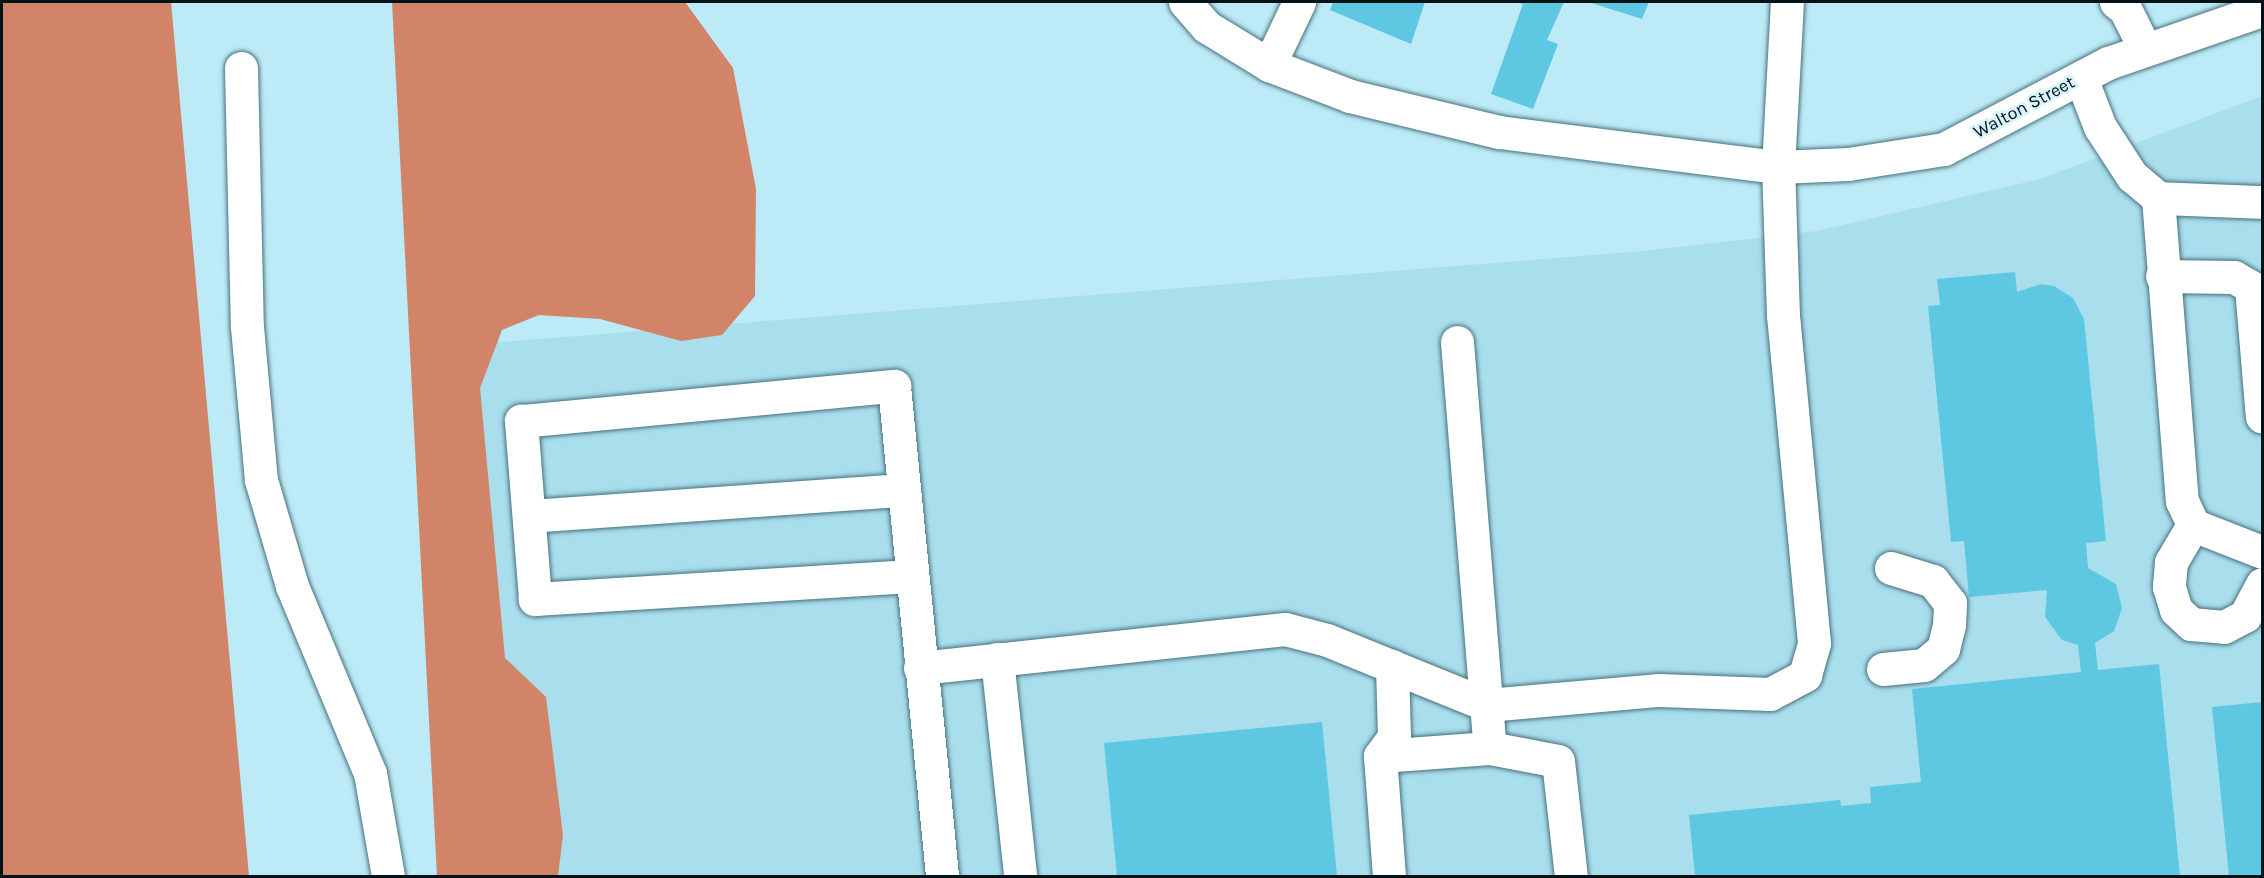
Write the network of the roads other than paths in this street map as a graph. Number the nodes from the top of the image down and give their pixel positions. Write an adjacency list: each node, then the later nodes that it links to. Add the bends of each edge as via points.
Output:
1 (1185, 2): 7 (street, Walton Street, via 1208,27)
2 (1299, 2): 7 (street)
3 (1787, 2): 10 (street)
4 (2116, 2): 6 (street, via 2126,9)
5 (2262, 10): 6 (street, Walton Street)
6 (2145, 49): 9 (street, Walton Street)
7 (1269, 65): 10 (street, Walton Street, via 1350,96 1499,132)
8 (241, 68): 30 (street, via 247,327 261,480 292,586 370,774)
9 (2081, 78): 10 (street, Walton Street, via 1944,149 1848,164); 11 (street, via 2100,127 2132,176)
10 (1778, 167): 27 (street, via 1783,316 1814,643 1805,675 1770,694 1659,690)
11 (2158, 198): 12 (street); 13 (street)
12 (2262, 202)
13 (2162, 276): 15 (street, via 2234,277 2251,287); 18 (street, via 2182,501)
14 (1457, 342): 27 (street)
15 (2262, 417)
16 (904, 490): 17 (street); 17 (street, via 894,386 521,421); 21 (street)
17 (529, 516): 21 (street, via 535,599)
18 (2193, 525): 19 (street); 22 (street, via 2171,562 2169,587 2176,610 2191,624 2224,627 2245,616)
19 (2262, 552)
20 (1892, 568): 26 (street, via 1933,581 1950,603 1949,625 1943,649 1924,664)
21 (911, 576): 25 (street)
22 (2262, 584)
23 (998, 659): 24 (street, via 1285,628); 25 (street); 32 (street)
24 (1392, 666): 27 (street); 29 (street, via 1394,737)
25 (920, 668): 31 (street)
26 (1883, 669)
27 (1487, 705): 28 (street)
28 (1490, 748): 29 (street); 34 (street, via 1558,761)
29 (1380, 756): 33 (street)
30 (388, 876)
31 (942, 876)
32 (1020, 876)
33 (1389, 876)
34 (1571, 876)

